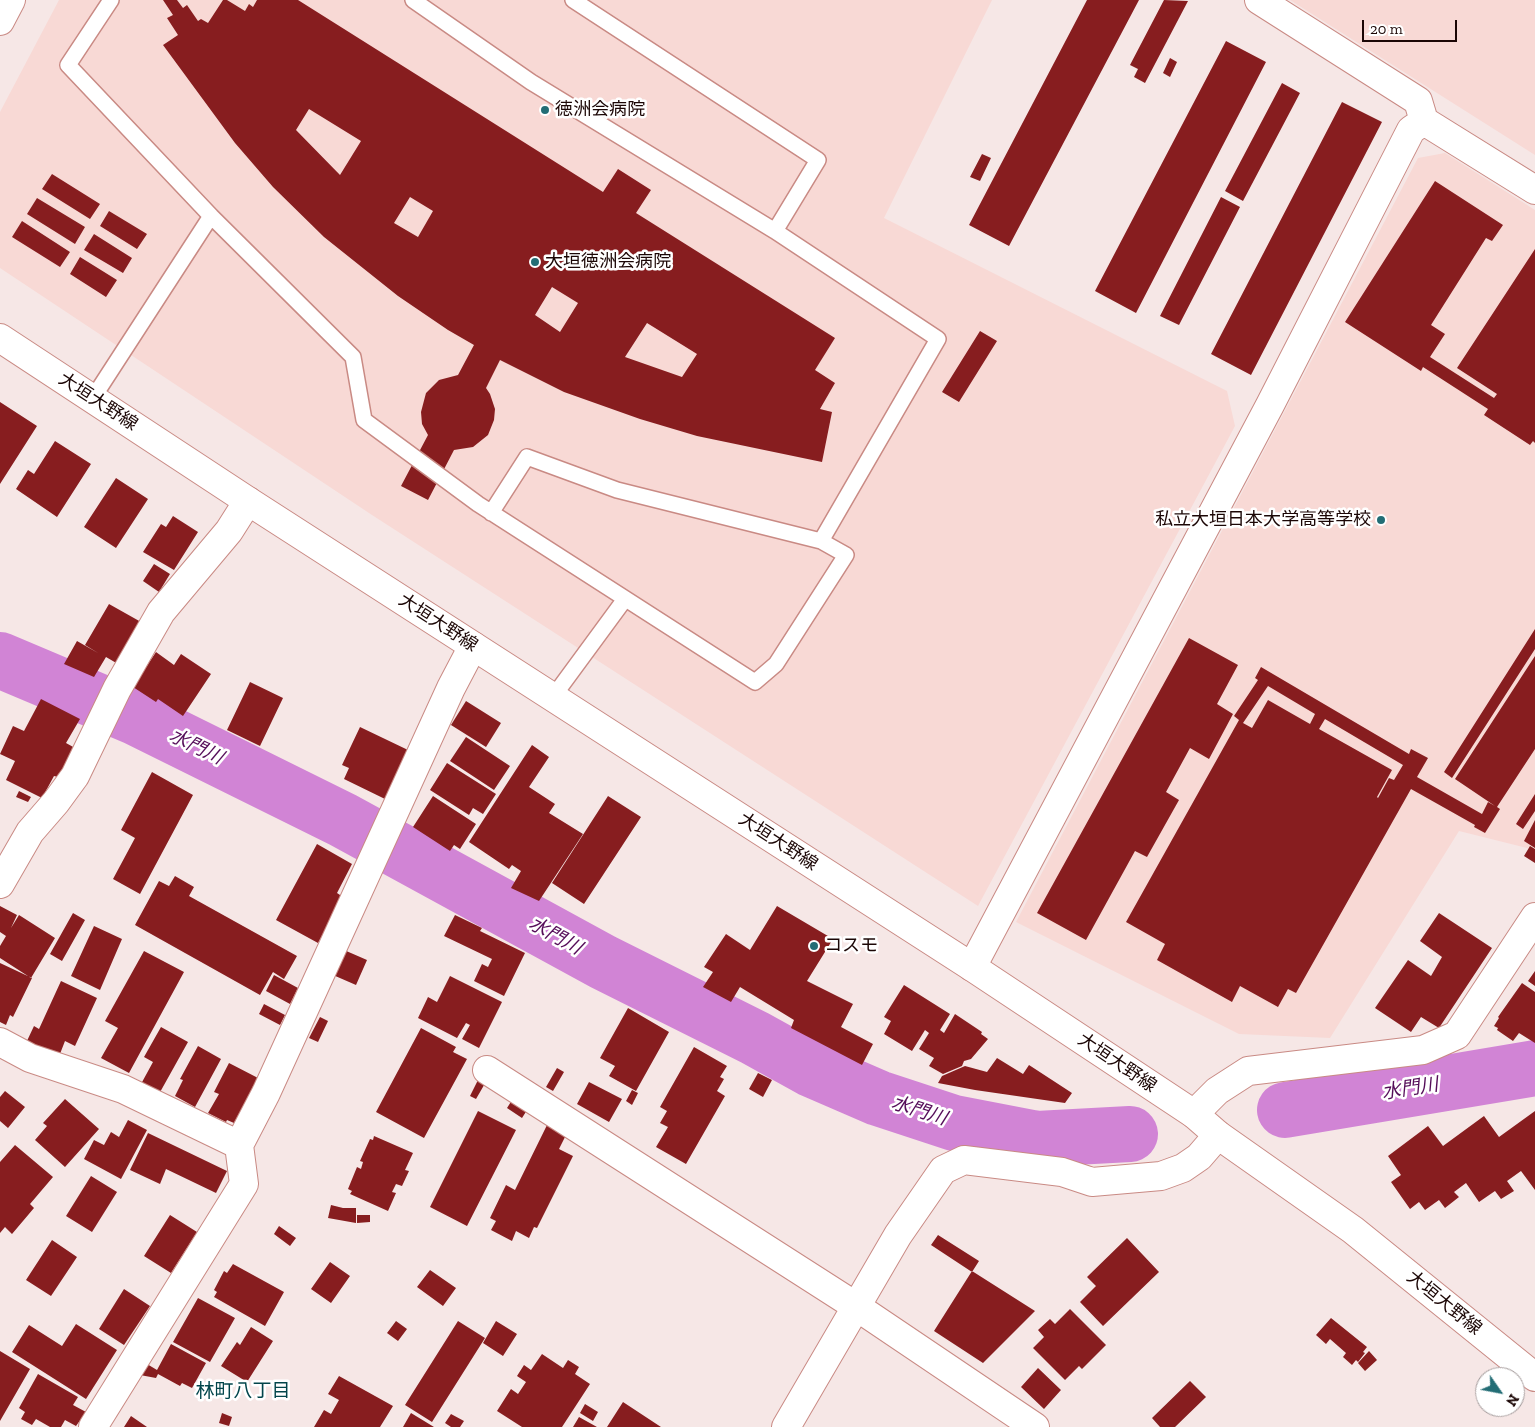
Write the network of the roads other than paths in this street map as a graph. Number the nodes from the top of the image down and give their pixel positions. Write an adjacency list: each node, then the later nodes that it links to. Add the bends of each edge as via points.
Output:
1 (11, 0): 7 (street)
2 (111, 0): 10 (lane, via 68,65)
3 (413, 0): 11 (lane, via 530,82)
4 (573, 0): 6 (lane)
5 (1259, 0): 8 (street, via 1418,101)
6 (596, 6): 11 (lane, via 818,160)
7 (0, 21)
8 (1424, 121): 9 (street); 22 (street, via 1411,130)
9 (1535, 190)
10 (211, 216): 13 (lane); 15 (lane, via 353,357 364,420)
11 (775, 231): 16 (lane, via 938,339)
12 (0, 338): 13 (street, 大垣大野線)
13 (93, 398): 14 (street, 大垣大野線)
14 (248, 501): 18 (street, 大垣大野線); 20 (street, via 229,532 161,612 117,689 75,776 30,832)
15 (491, 512): 16 (lane, via 527,457 617,490); 17 (lane)
16 (822, 541): 17 (lane, via 846,555 776,664 755,682)
17 (624, 599): 19 (lane)
18 (473, 646): 19 (street, 大垣大野線); 27 (street)
19 (553, 697): 22 (street, 大垣大野線)
20 (0, 884)
21 (1535, 917): 25 (street, via 1457,1035 1423,1050 1248,1071 1217,1091)
22 (972, 967): 25 (street, 大垣大野線)
23 (0, 1042): 27 (street, via 30,1058 123,1089)
24 (487, 1070): 28 (street)
25 (1194, 1114): 26 (street, 大垣大野線)
26 (1218, 1135): 28 (street, via 1183,1168 1162,1176 1092,1182 1062,1172 964,1160 943,1170 898,1235); 29 (street, 大垣大野線, via 1353,1230)
27 (240, 1146): 30 (street, via 244,1184)
28 (857, 1307): 31 (street); 32 (street)
29 (1535, 1377)
30 (93, 1427)
31 (786, 1427)
32 (1035, 1427)

